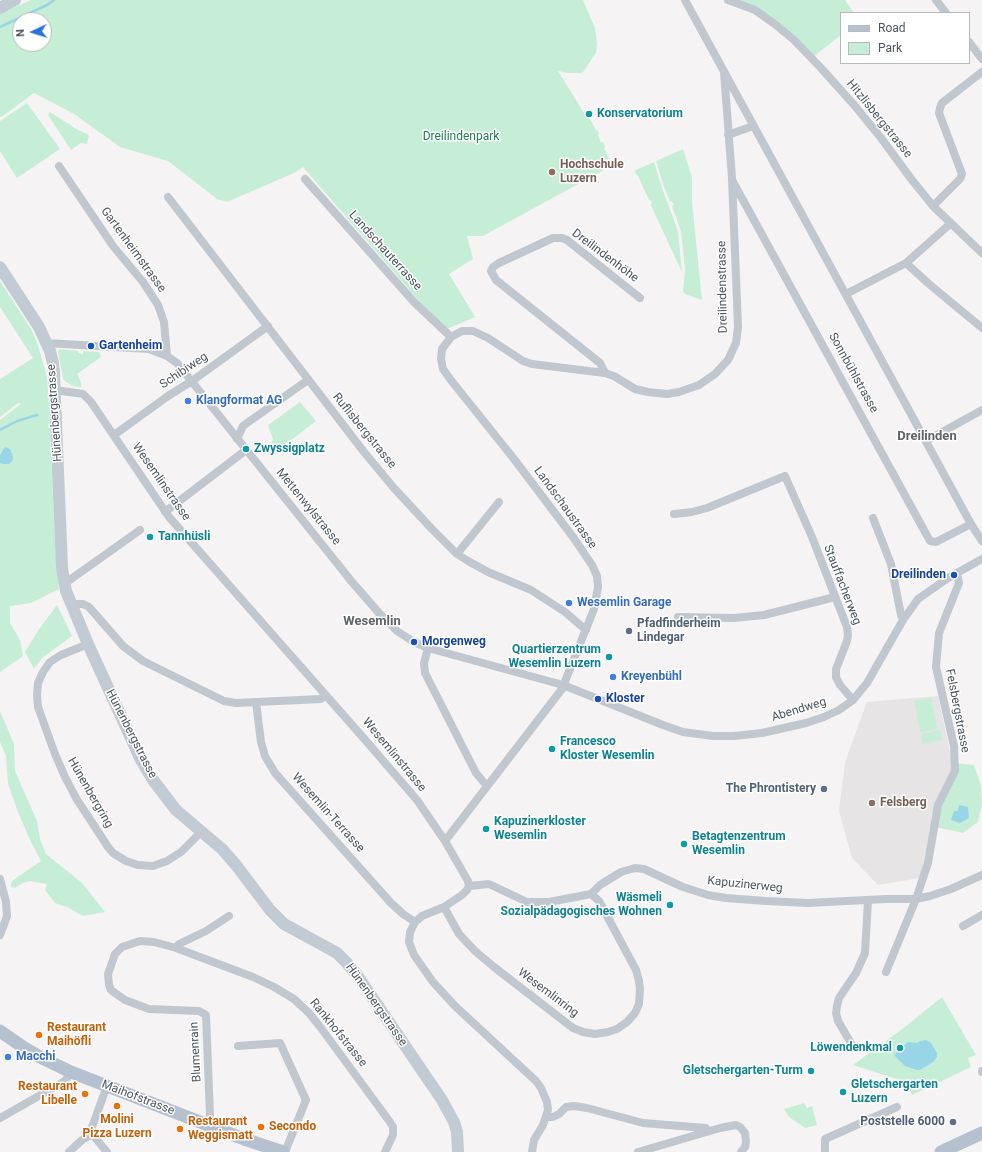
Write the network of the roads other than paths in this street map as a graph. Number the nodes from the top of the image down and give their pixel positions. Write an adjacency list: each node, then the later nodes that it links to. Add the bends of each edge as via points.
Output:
1 (16, 0): 5 (street)
2 (685, 0): 9 (street)
3 (728, 0): 17 (street, Hitzlisbergstrasse, via 754,10 794,40 855,106)
4 (936, 0): 6 (street)
5 (0, 8)
6 (945, 12)
7 (970, 43): 8 (street)
8 (982, 59)
9 (724, 72): 11 (street); 12 (street, Dreilindenstrasse)
10 (982, 72): 17 (street, via 942,103 940,108 939,113 962,174)
11 (753, 126): 12 (street); 23 (street)
12 (728, 135): 14 (street, Dreilindenstrasse)
13 (59, 166): 29 (street, Gartenheimstrasse, via 113,246 143,282 158,305 164,322)
14 (732, 178): 30 (street, Dreilindenstrasse, via 738,327 736,343 728,360 715,374 699,385 667,394 635,389); 43 (street, Sonnbühlstrasse, via 930,540 936,542)
15 (305, 179): 27 (street, Landschauterrasse, via 414,302)
16 (168, 197): 25 (street, Ruflisbergstrasse)
17 (933, 206): 18 (street, Hitzlisbergstrasse)
18 (950, 224): 19 (street, Hitzlisbergstrasse); 20 (street)
19 (982, 253)
20 (906, 263): 23 (street); 26 (street)
21 (0, 267): 28 (street, Hünenbergstrasse, via 39,327)
22 (491, 271): 24 (street, Dreilindenhöhe, via 499,263 553,238 562,238); 30 (street, Dreilindenstrasse, via 496,280 600,363)
23 (846, 294): 37 (street)
24 (640, 298)
25 (268, 326): 31 (street, Ruflisbergstrasse); 32 (street, Schibiweg)
26 (982, 328)
27 (451, 337): 30 (street, via 462,331 473,331 532,364); 54 (street, Landschaustrasse, via 442,349 443,369 514,459 592,565 598,587 594,609)
28 (46, 343): 29 (street, Mettenwylstrasse, via 140,348 158,351); 33 (street, Hünenbergstrasse, via 52,363)
29 (167, 356): 32 (street, Mettenwylstrasse, via 177,363)
30 (605, 373)
31 (308, 380): 36 (street, via 247,422); 46 (street, Ruflisbergstrasse, via 393,487)
32 (192, 381): 35 (street, Schibiweg); 36 (street, Mettenwylstrasse)
33 (55, 390): 35 (street, Wesemlinstrasse, via 83,394); 49 (street, Hünenbergstrasse)
34 (982, 410): 37 (street)
35 (114, 435): 40 (street, Wesemlinstrasse)
36 (237, 439): 38 (street, Mettenwylstrasse)
37 (926, 441): 43 (street)
38 (246, 450): 40 (street); 56 (street, Mettenwylstrasse, via 380,613 397,631)
39 (499, 502): 46 (street)
40 (165, 512): 58 (street, Wesemlinstrasse)
41 (674, 514): 50 (street, Stauffacherweg, via 699,510 785,476)
42 (873, 518): 53 (street, via 891,564)
43 (972, 524): 45 (street)
44 (140, 530): 49 (street)
45 (982, 541)
46 (457, 554): 54 (street, Ruflisbergstrasse, via 488,572 531,590 565,612)
47 (982, 559): 48 (street, Abendweg)
48 (957, 573): 53 (street, Abendweg, via 922,596); 68 (street, Felsbergstrasse, via 959,583 939,633 936,667 954,746 954,771 938,805 928,863)
49 (64, 584): 51 (street, Hünenbergstrasse)
50 (835, 597): 52 (street, via 764,615 734,618); 59 (street, Stauffacherweg, via 848,635 836,677)
51 (72, 606): 55 (street, Hünenbergstrasse); 60 (street, via 82,604 89,607 123,646 143,661 224,701)
52 (678, 617)
53 (903, 620): 59 (street, Abendweg, via 867,683)
54 (586, 630): 57 (street, Landschaustrasse)
55 (88, 644): 62 (street, Hünenbergstrasse, via 129,736 153,780 176,810); 62 (street, Hünenbergring, via 50,662 38,683 37,695 38,707 55,754 76,798 113,853 138,865 153,866 167,861 182,852)
56 (428, 648): 57 (street, Mettenwylstrasse); 61 (street, via 424,663 425,673 476,774)
57 (563, 685): 59 (street, Abendweg, via 662,725 683,732 712,736 734,736 786,728 824,717); 61 (street, Landschaustrasse)
58 (325, 694): 60 (street, via 321,699); 63 (street, Wesemlinstrasse, via 417,800)
59 (853, 700)
60 (256, 702): 73 (street, Wesemlin-Terrasse, via 261,742 265,756 275,773 391,903)
61 (487, 786): 63 (street, Landschaustrasse)
62 (202, 831): 95 (street, Hünenbergstrasse, via 222,849 284,924 336,953 357,974 442,1100 454,1122)
63 (445, 841): 66 (street, Wesemlinstrasse)
64 (982, 875): 68 (street, Kapuzinerweg, via 951,889)
65 (0, 879): 75 (street, via 7,916)
66 (469, 886): 67 (street, Kapuzinerweg, via 489,884 528,902 563,900); 70 (street, via 462,895)
67 (591, 894): 69 (street, Kapuzinerweg, via 621,872 635,868 655,873 693,891 726,898 808,903); 70 (street, Wesemlinring, via 599,901 636,970 640,997 635,1013 628,1022 618,1029 595,1034 573,1028 494,968 459,934)
68 (916, 899): 69 (street, Kapuzinerweg); 78 (street)
69 (868, 900): 80 (street, via 865,953 856,973 839,998 836,1013)
70 (444, 907): 73 (street, via 422,916)
71 (982, 915): 74 (street)
72 (229, 916): 76 (street)
73 (415, 922): 85 (street, via 409,939 414,955 433,982 455,1006 543,1090 547,1102)
74 (963, 926)
75 (0, 935)
76 (176, 948): 77 (street, Rankhofstrasse, via 140,941 122,947); 94 (street, Rankhofstrasse, via 274,987 294,999 309,1013 390,1122 394,1135)
77 (112, 959): 87 (street, Blumenrain, via 108,974 109,985 111,990 125,1000 149,1009 199,1011 206,1015)
78 (886, 972)
79 (0, 1030): 82 (main road, Maihofstrasse, via 23,1047)
80 (852, 1045)
81 (238, 1046): 93 (street, via 280,1043 303,1093 306,1100)
82 (70, 1072): 83 (main road, Maihofstrasse); 86 (street, via 65,1081)
83 (107, 1086): 87 (main road, Maihofstrasse); 90 (street, via 92,1127)
84 (897, 1107): 99 (street, via 825,1139)
85 (546, 1117): 88 (street, via 553,1117 566,1107 574,1106 643,1123 706,1128); 96 (street, via 534,1140)
86 (0, 1118)
87 (209, 1125): 93 (main road, Maihofstrasse)
88 (707, 1131): 97 (street); 98 (street, via 736,1125 740,1127 745,1133 746,1142)
89 (982, 1133): 100 (main road)
90 (92, 1134): 91 (street); 92 (street)
91 (69, 1152)
92 (107, 1152)
93 (284, 1152)
94 (385, 1152)
95 (458, 1152)
96 (532, 1152)
97 (638, 1152)
98 (741, 1152)
99 (825, 1152)
100 (941, 1152)

